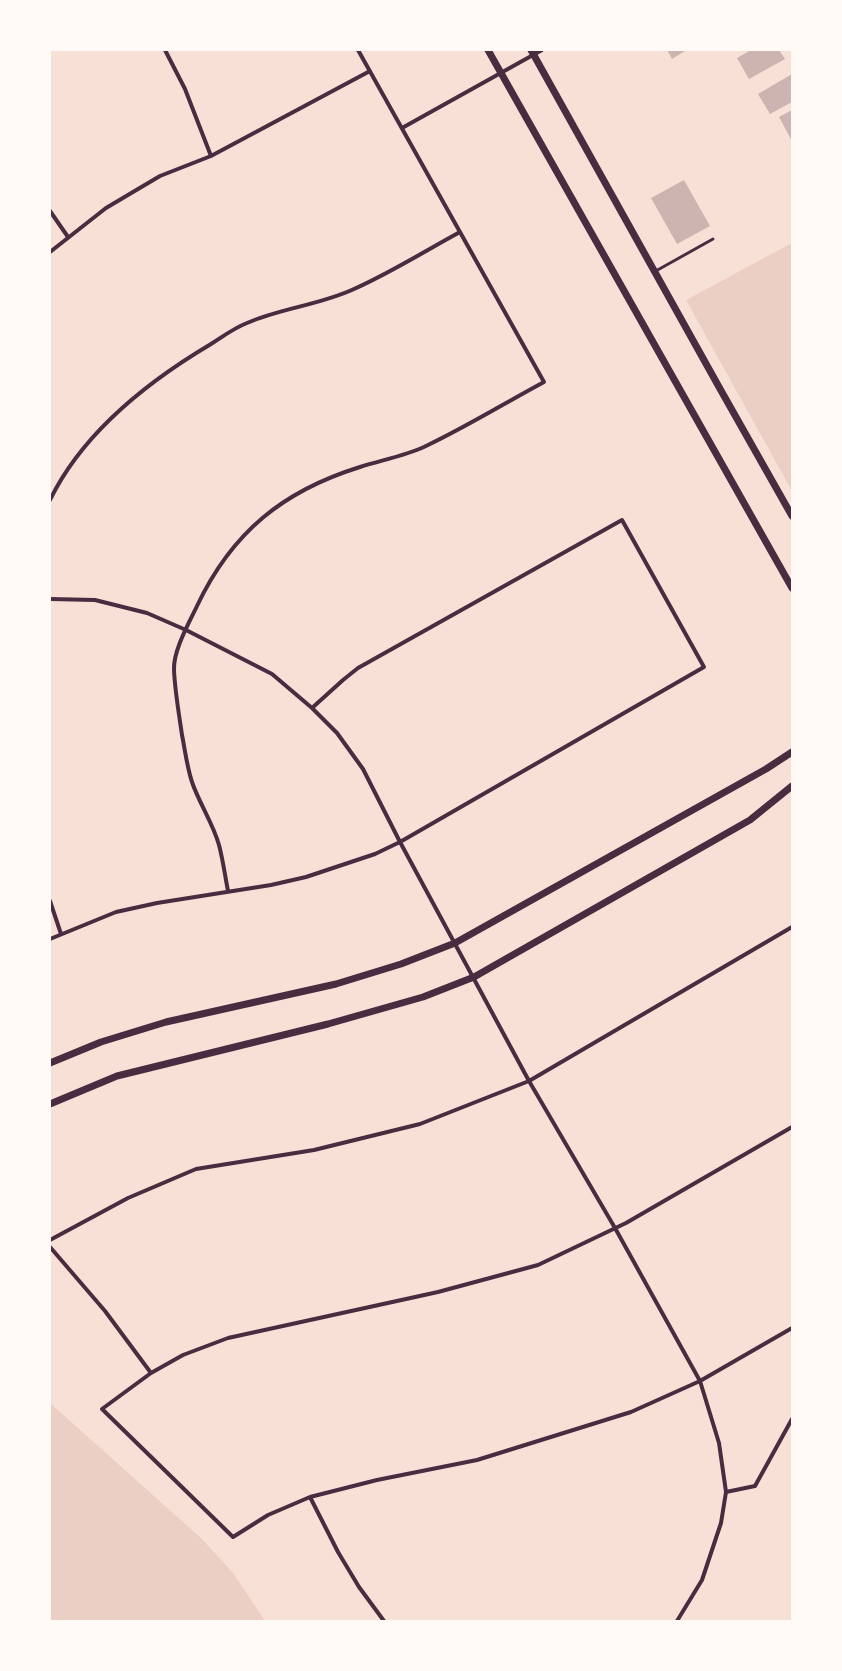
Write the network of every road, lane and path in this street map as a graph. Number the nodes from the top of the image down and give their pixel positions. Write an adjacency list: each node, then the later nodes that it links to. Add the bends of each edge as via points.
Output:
1 (165, 50): 9 (street, via 185,88)
2 (358, 50): 6 (street)
3 (488, 50): 7 (street)
4 (542, 50): 5 (street)
5 (532, 52): 7 (street); 15 (street)
6 (370, 71): 8 (street); 9 (street)
7 (500, 73): 8 (street); 18 (street)
8 (402, 128): 11 (street)
9 (211, 156): 12 (street, via 160,176 106,208)
10 (50, 212): 12 (street)
11 (460, 232): 16 (street, via 353,290 246,324 193,354 139,394 106,423 74,459); 20 (street, via 544,382 424,447 321,481 285,500 251,527 234,546 213,577)
12 (68, 237): 14 (street)
13 (713, 239): 15 (lane)
14 (50, 252)
15 (654, 272): 17 (street)
16 (50, 500)
17 (792, 516)
18 (792, 588)
19 (50, 599): 20 (street, via 95,600 147,613)
20 (186, 630): 21 (street, via 272,674); 25 (street, via 174,667 175,691 191,781 219,845)
21 (312, 708): 24 (street, via 337,733 363,769); 24 (street, via 358,668 622,520 704,668)
22 (792, 752): 30 (street)
23 (792, 786): 31 (street, via 750,820)
24 (400, 842): 25 (street, via 363,858 306,877 271,886); 30 (street)
25 (228, 891): 28 (street, via 116,912)
26 (50, 902): 28 (street)
27 (792, 927): 33 (street)
28 (61, 934): 29 (street)
29 (50, 939)
30 (456, 943): 31 (street); 32 (street, via 401,964 336,984 166,1022 101,1042)
31 (474, 977): 33 (street); 34 (street, via 423,997 335,1022 117,1076)
32 (50, 1063)
33 (529, 1081): 36 (street); 37 (street, via 420,1124 314,1150 196,1169 128,1198)
34 (50, 1104)
35 (792, 1128): 36 (street)
36 (615, 1228): 40 (street, via 538,1265 438,1292 228,1338 183,1355); 41 (street)
37 (50, 1240)
38 (50, 1248): 40 (street, via 104,1311)
39 (792, 1328): 41 (street)
40 (151, 1373): 44 (street, via 102,1409 233,1538 268,1515)
41 (700, 1381): 43 (street, via 719,1444); 44 (street, via 631,1412 477,1460 376,1480)
42 (792, 1419): 43 (street, via 755,1486)
43 (726, 1492): 46 (street, via 721,1523 702,1580)
44 (310, 1497): 45 (street, via 338,1552)
45 (384, 1621)
46 (677, 1621)

